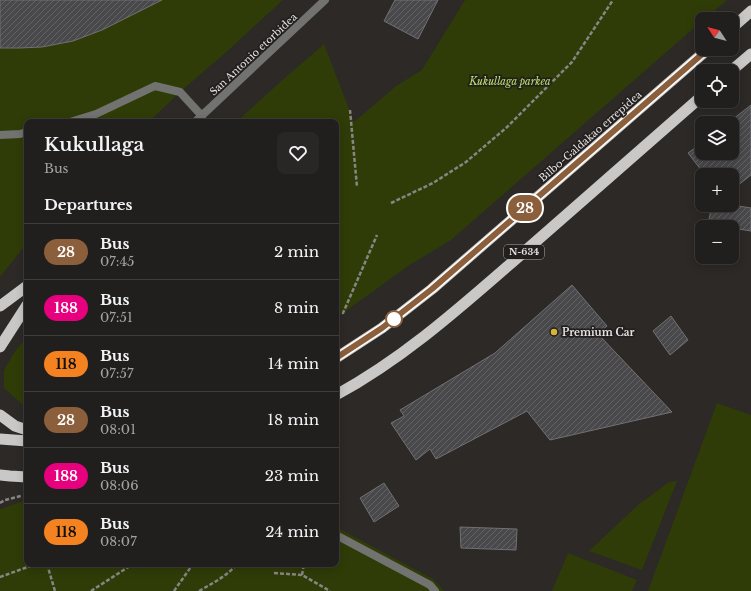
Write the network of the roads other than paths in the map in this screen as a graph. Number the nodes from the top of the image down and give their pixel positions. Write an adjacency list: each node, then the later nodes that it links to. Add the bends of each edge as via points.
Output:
1 (325, 0): 8 (street, San Antonio etorbidea)
2 (751, 11): 3 (highway)
3 (739, 22)
4 (751, 54): 6 (highway)
5 (700, 56): 17 (highway, Bilbo-Galdakao errepidea / N-634, via 432,289 382,328)
6 (739, 64)
7 (695, 102): 18 (highway, N-634, via 453,314 401,354)
8 (202, 116): 9 (street, via 180,92 155,86); 10 (street, San Antonio etorbidea)
9 (80, 119)
10 (198, 119)
11 (24, 133): 12 (street)
12 (0, 135)
13 (24, 288): 14 (highway)
14 (0, 306)
15 (24, 310): 16 (highway)
16 (0, 347)
17 (339, 356)
18 (339, 394)
19 (0, 415): 20 (highway)
20 (24, 429)
21 (0, 439): 22 (highway)
22 (24, 441)
23 (5, 476): 24 (highway); 25 (highway)
24 (24, 477)
25 (0, 483)
26 (339, 537): 27 (street)
27 (435, 591)

